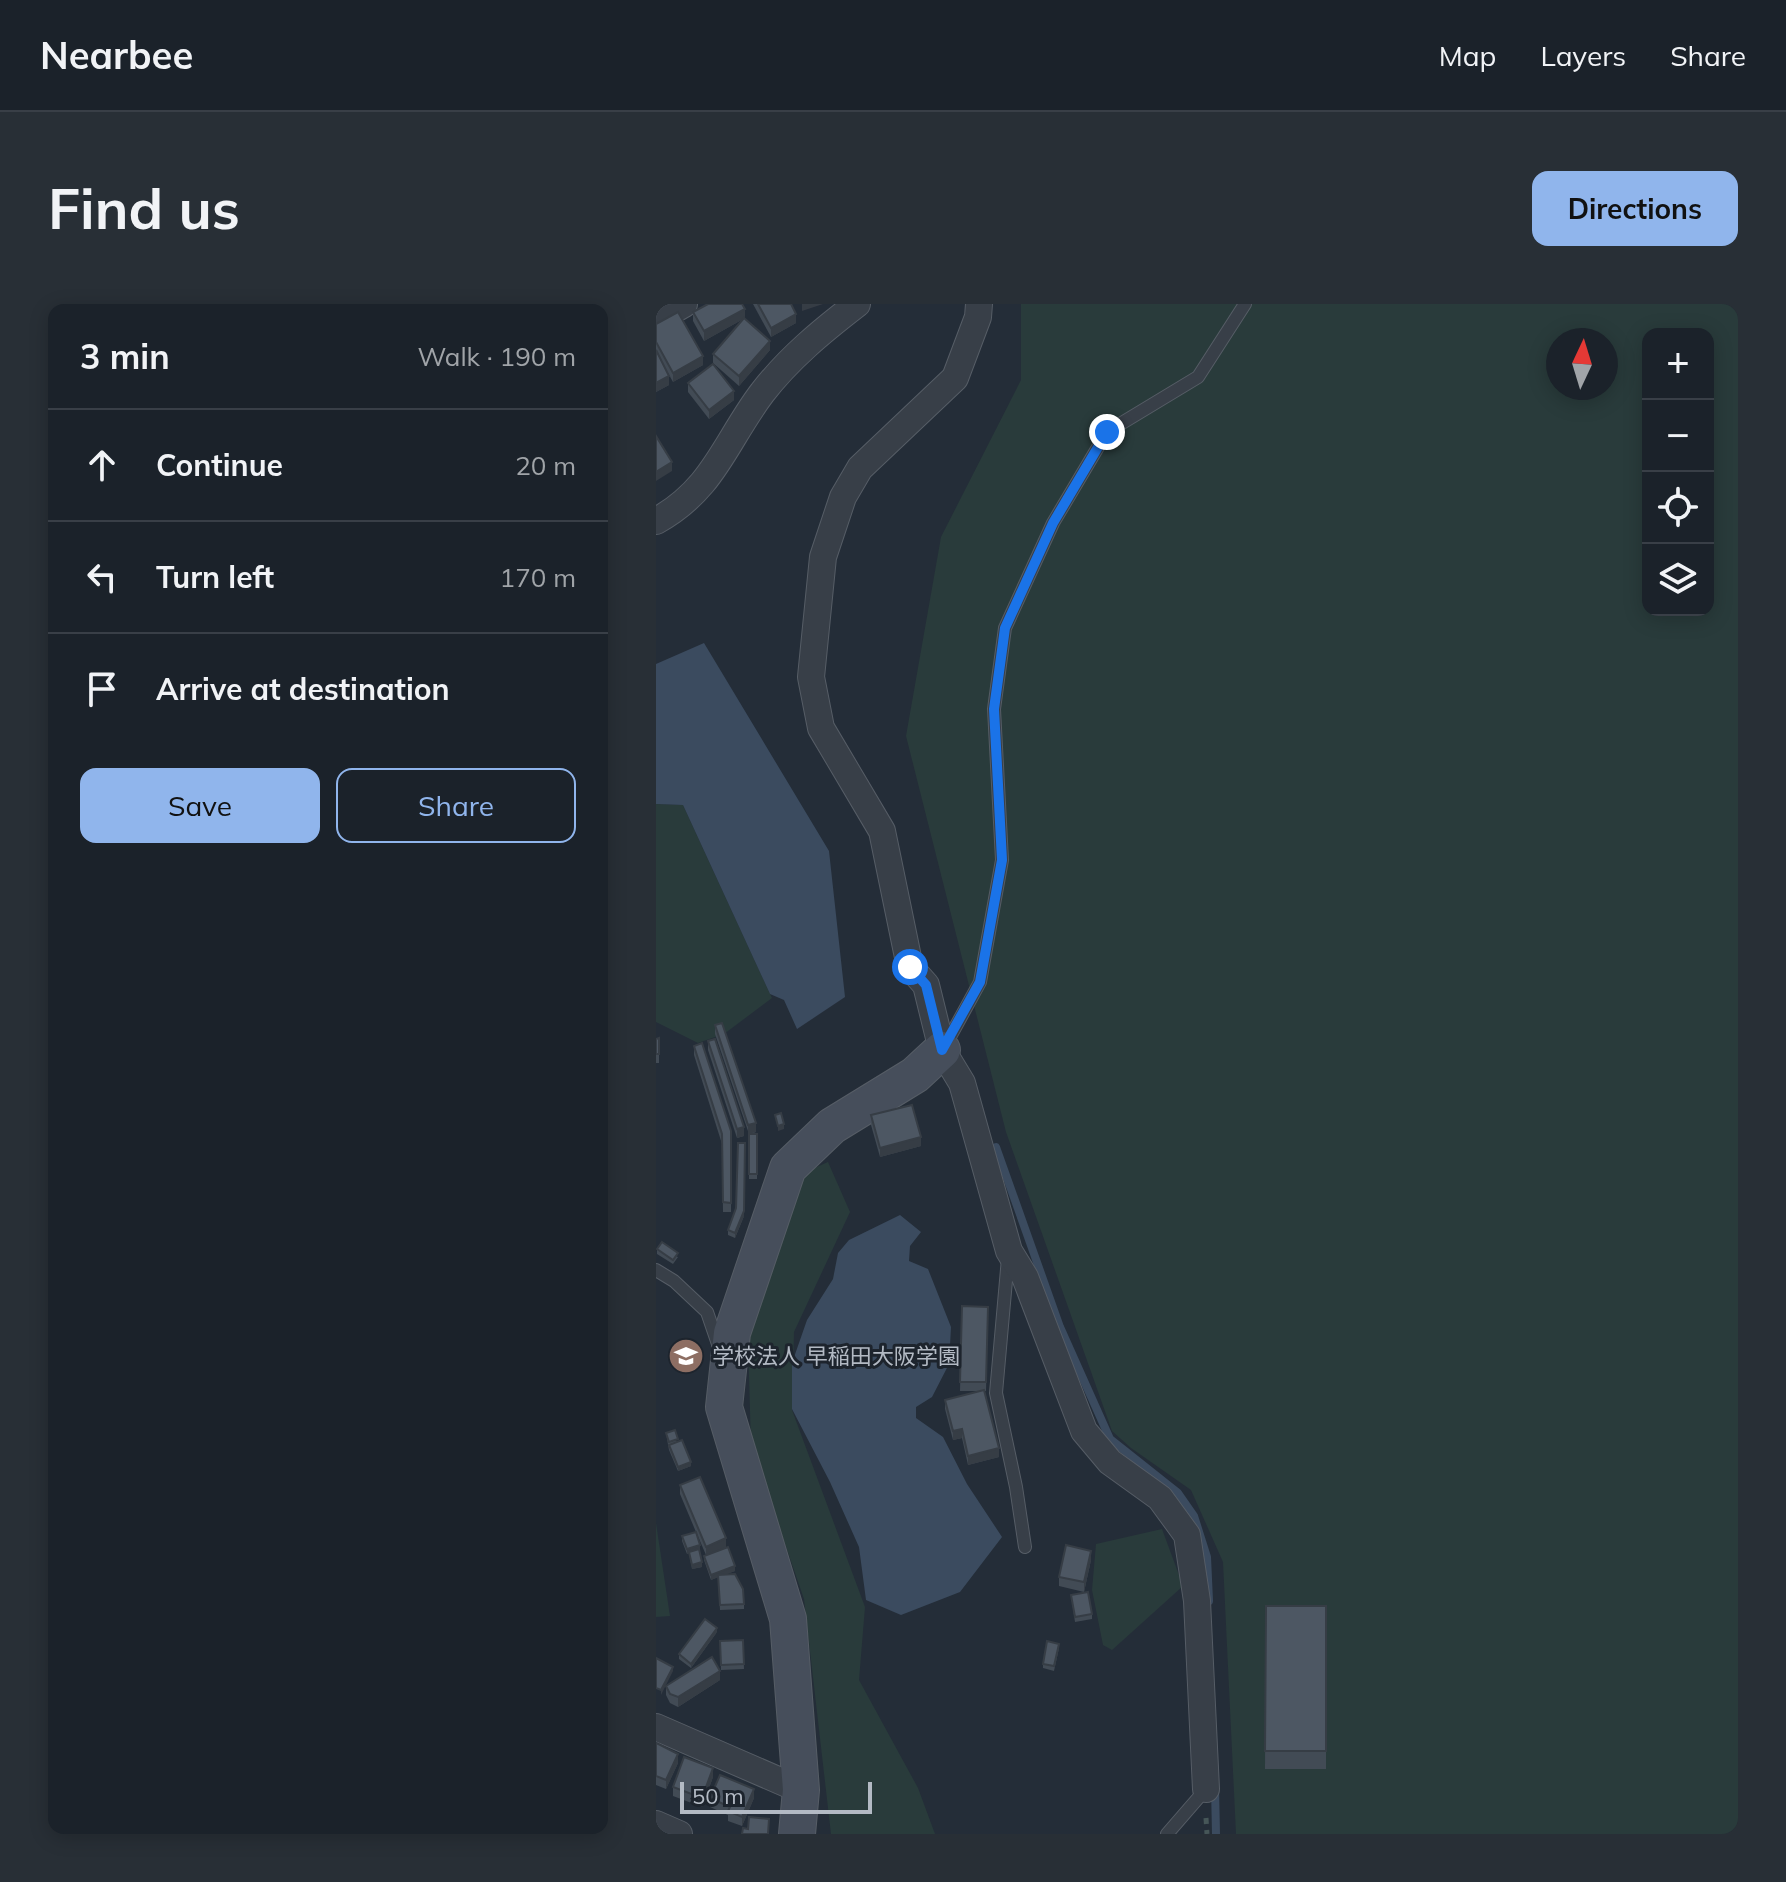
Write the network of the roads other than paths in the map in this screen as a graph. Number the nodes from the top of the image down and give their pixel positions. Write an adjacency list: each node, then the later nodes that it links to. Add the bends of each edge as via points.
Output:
1 (684, 304): 5 (street)
2 (857, 304): 6 (street, via 806,343 761,394 713,472 679,508)
3 (979, 304): 7 (street, via 955,378 860,468 843,497 823,557 811,677 821,728 882,831 910,967 926,985)
4 (1245, 304): 7 (lane, via 1198,377 1107,432 1053,523 1005,628 994,709 1002,860 980,982)
5 (656, 320)
6 (656, 521)
7 (942, 1050): 8 (street, via 962,1083); 10 (street, via 915,1075 832,1126 788,1168 732,1333)
8 (1009, 1251): 11 (lane, via 996,1393); 13 (street, via 1025,1277 1084,1431 1110,1462 1160,1498 1187,1535 1197,1601)
9 (656, 1270): 10 (lane, via 707,1312)
10 (728, 1372): 14 (street, via 724,1407 788,1619)
11 (1025, 1547)
12 (656, 1727): 14 (street)
13 (1206, 1789): 18 (lane)
14 (801, 1790): 17 (street)
15 (656, 1824): 16 (street)
16 (679, 1834)
17 (797, 1834)
18 (1167, 1834)

